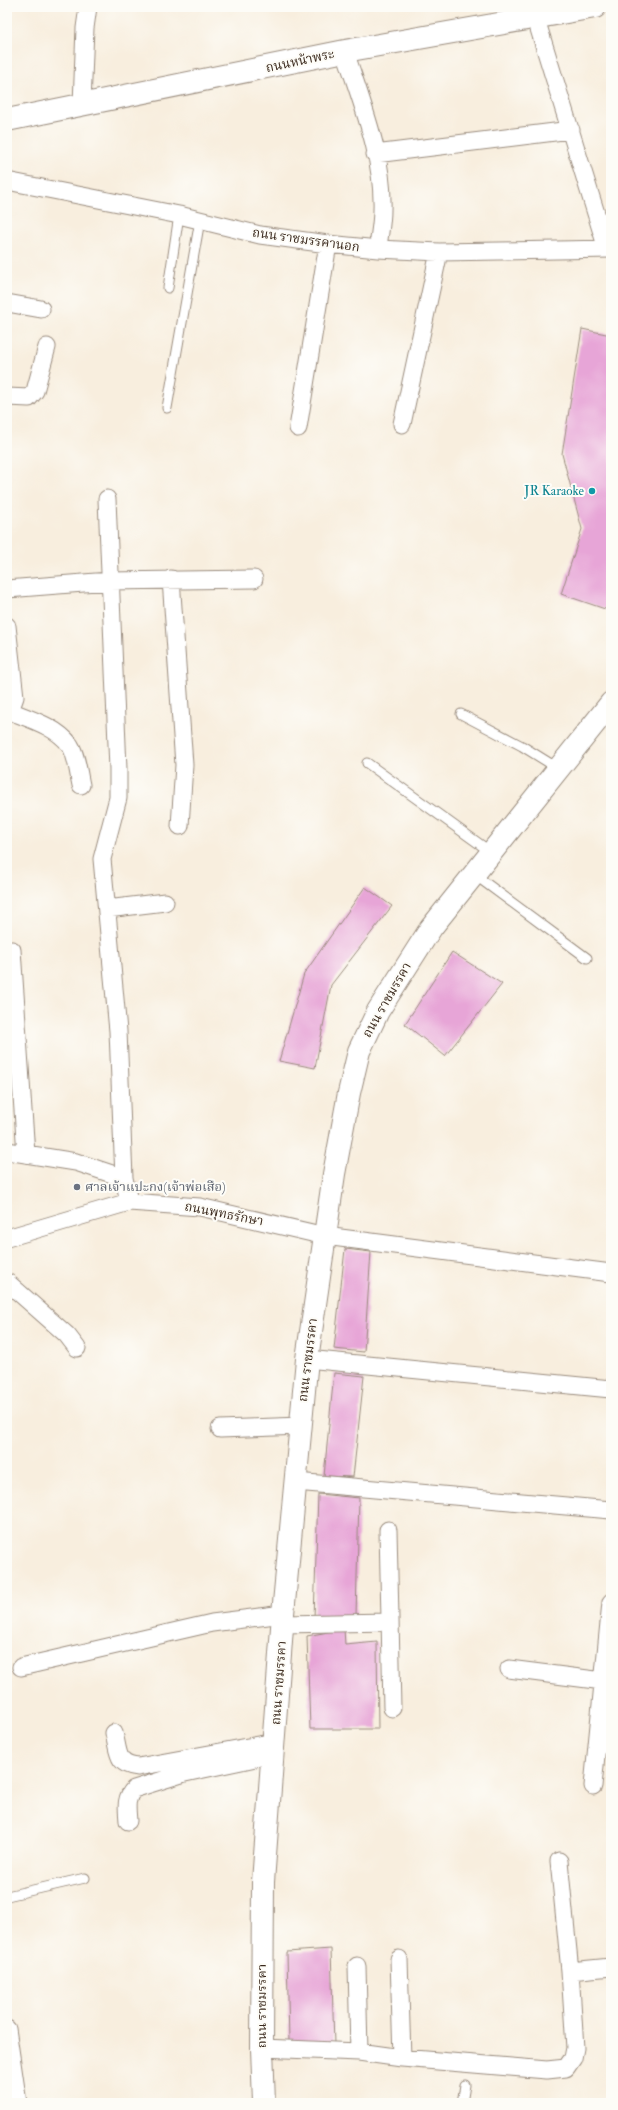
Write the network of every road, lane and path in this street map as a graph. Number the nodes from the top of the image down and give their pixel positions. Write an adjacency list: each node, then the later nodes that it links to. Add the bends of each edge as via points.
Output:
1 (88, 7): 5 (street)
2 (595, 7): 3 (street, ถนนหน้าพระ)
3 (535, 16): 4 (street, ถนนหน้าพระ); 7 (street)
4 (345, 51): 5 (street, ถนนหน้าพระ); 8 (street)
5 (82, 104): 6 (street, ถนนหน้าพระ)
6 (7, 120)
7 (571, 130): 8 (street); 13 (street)
8 (375, 154): 14 (street, via 382,209)
9 (7, 181): 10 (street, ถนน ราชมรรคานอก)
10 (179, 215): 11 (street, ถนน ราชมรรคานอก); 16 (lane)
11 (200, 220): 12 (street, ถนน ราชมรรคานอก, via 260,235); 21 (lane)
12 (328, 244): 14 (street, ถนน ราชมรรคานอก); 23 (street)
13 (609, 249): 15 (street, ถนน ราชมรรคานอก)
14 (378, 250): 15 (street, ถนน ราชมรรคานอก)
15 (439, 252): 22 (street)
16 (168, 288)
17 (7, 303): 18 (street)
18 (41, 309)
19 (47, 347): 20 (street, via 35,391 29,398)
20 (7, 397)
21 (167, 408)
22 (402, 424)
23 (298, 428)
24 (107, 499): 27 (street)
25 (171, 579): 26 (street); 27 (street); 36 (street, via 184,765)
26 (254, 579)
27 (109, 581): 28 (street); 40 (street, via 118,798 102,859)
28 (7, 589)
29 (7, 626): 31 (street, via 14,696)
30 (611, 703): 34 (street, ถนน ราชมรรคา)
31 (9, 711): 35 (street, via 42,724 70,745)
32 (461, 714): 34 (lane)
33 (367, 763): 37 (lane)
34 (559, 769): 37 (street, ถนน ราชมรรคา)
35 (81, 785)
36 (180, 826)
37 (492, 853): 38 (street, ถนน ราชมรรคา)
38 (475, 875): 42 (lane); 47 (street, ถนน ราชมรรคา, via 431,928 378,1011 359,1051 339,1145)
39 (165, 902): 40 (street)
40 (107, 909): 45 (street, via 118,1031)
41 (12, 950): 44 (street)
42 (588, 958)
43 (7, 1151): 44 (street)
44 (26, 1154): 45 (street, via 76,1162)
45 (124, 1178): 46 (street)
46 (128, 1202): 47 (street, ถนนพุทธรักษา, via 200,1207); 48 (street, ถนนพุทธรักษา)
47 (326, 1236): 49 (street, ถนนพุทธรักษา); 52 (street, ถนน ราชมรรคา)
48 (7, 1238)
49 (611, 1273)
50 (7, 1282): 51 (street, via 67,1335)
51 (76, 1348)
52 (307, 1359): 53 (street); 54 (street, ถนน ราชมรรคา)
53 (611, 1388)
54 (301, 1426): 55 (street); 56 (street, ถนน ราชมรรคา)
55 (220, 1429)
56 (296, 1482): 57 (street); 60 (street, ถนน ราชมรรคา)
57 (611, 1510)
58 (388, 1530): 61 (street)
59 (611, 1602): 62 (street)
60 (283, 1619): 61 (street); 63 (street, via 212,1624); 68 (street, ถนน ราชมรรคา)
61 (389, 1622): 66 (street)
62 (609, 1641): 65 (street)
63 (21, 1667)
64 (509, 1669): 65 (street)
65 (607, 1681): 69 (street)
66 (392, 1708)
67 (114, 1733): 68 (street, via 121,1760 124,1764 133,1766)
68 (275, 1748): 70 (street, via 134,1789 127,1800); 79 (street, ถนน ราชมรรคา, via 263,1882)
69 (593, 1786)
70 (128, 1820)
71 (559, 1861): 77 (street)
72 (86, 1878): 73 (lane)
73 (7, 1896)
74 (399, 1959): 81 (street)
75 (357, 1966): 80 (street)
76 (611, 1967): 77 (street)
77 (570, 1972): 81 (street, via 575,2048 573,2058 566,2068 546,2070)
78 (7, 2029): 83 (street)
79 (262, 2048): 80 (street); 84 (street, ถนน ราชมรรคา)
80 (359, 2052): 81 (street)
81 (402, 2058)
82 (465, 2085): 85 (lane)
83 (18, 2103)
84 (264, 2103)
85 (462, 2103)

